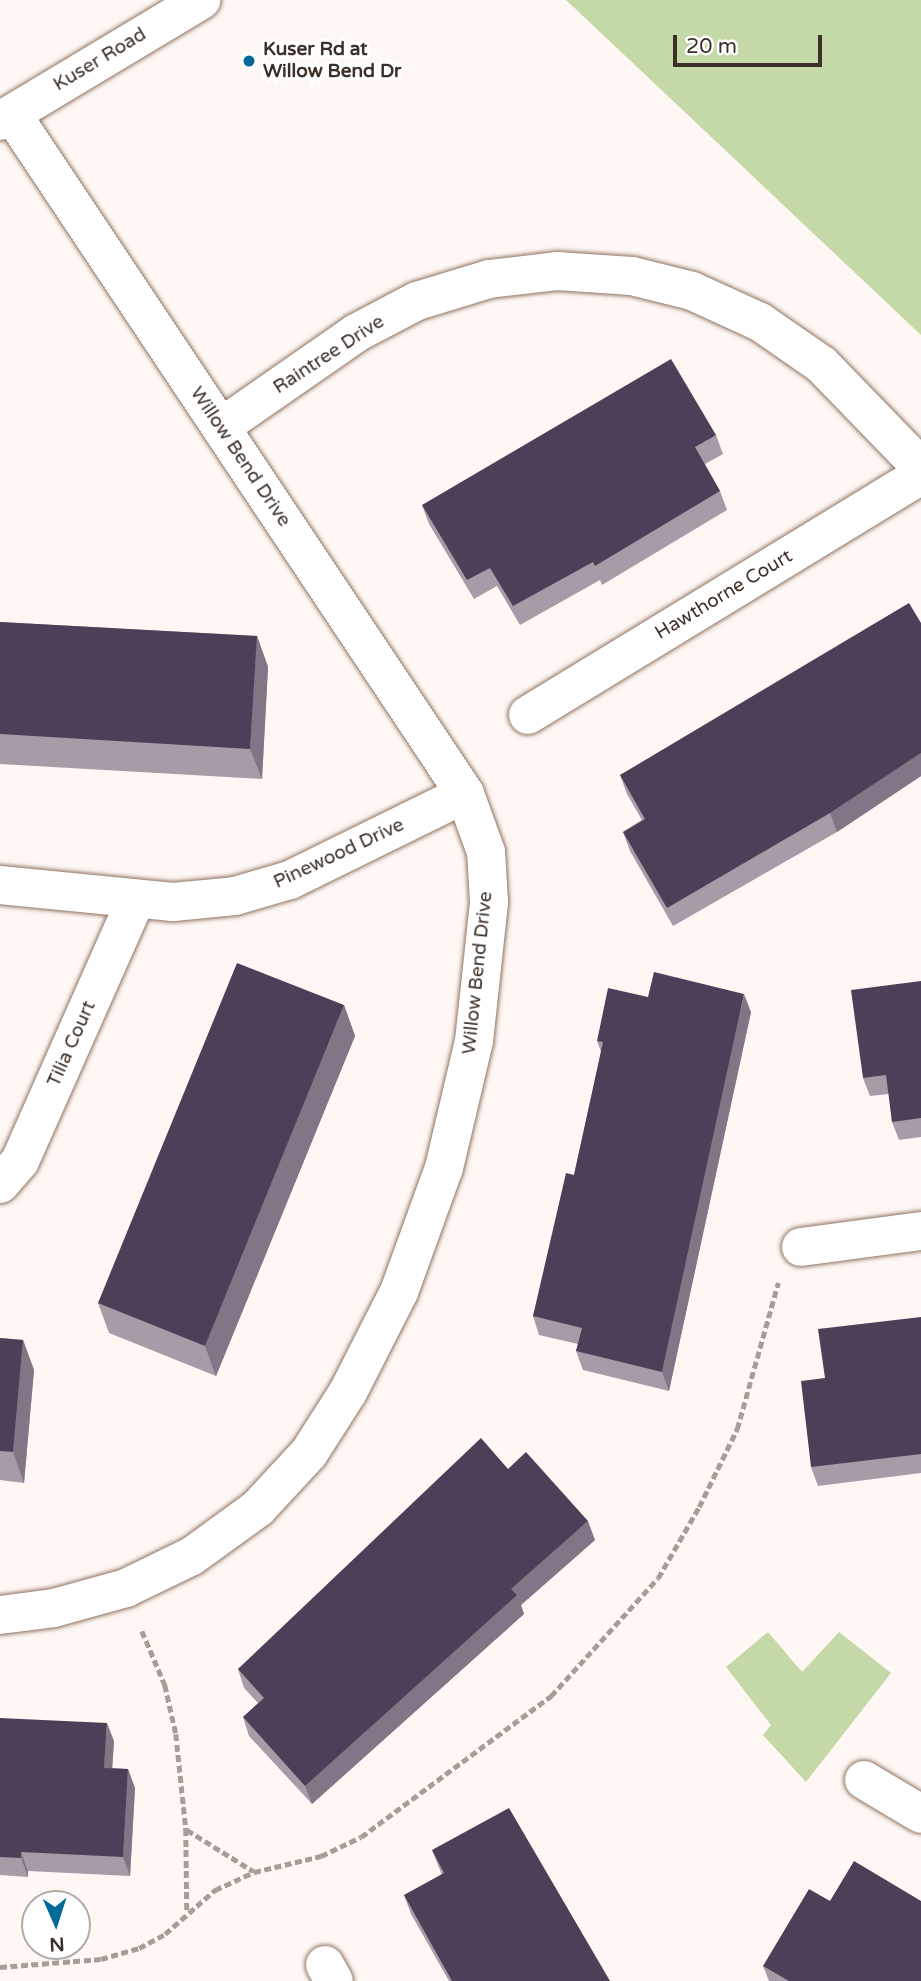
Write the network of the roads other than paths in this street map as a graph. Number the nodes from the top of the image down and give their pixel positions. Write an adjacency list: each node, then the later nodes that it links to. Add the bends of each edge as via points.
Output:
1 (201, 0): 2 (street, Kuser Road)
2 (6, 117): 3 (street, Willow Bend Drive)
3 (221, 427): 4 (street, Raintree Drive, via 356,333 417,301 489,279 557,271 632,276 692,292 760,322 822,365); 7 (street, Willow Bend Drive)
4 (921, 467)
5 (921, 475): 6 (street, Hawthorne Court)
6 (528, 715)
7 (465, 794): 9 (street, Pinewood Drive, via 290,880 235,895 173,902); 13 (street, Willow Bend Drive, via 486,852 489,902 474,1041 444,1168 399,1292 348,1392 300,1462 258,1508 192,1556 126,1588 54,1608)
8 (0, 885): 9 (street, Pinewood Drive)
9 (136, 899): 10 (street, Tilia Court, via 20,1161)
10 (0, 1184)
11 (921, 1231): 12 (street)
12 (801, 1247)
13 (0, 1615)
14 (864, 1780): 15 (street)
15 (921, 1814)

